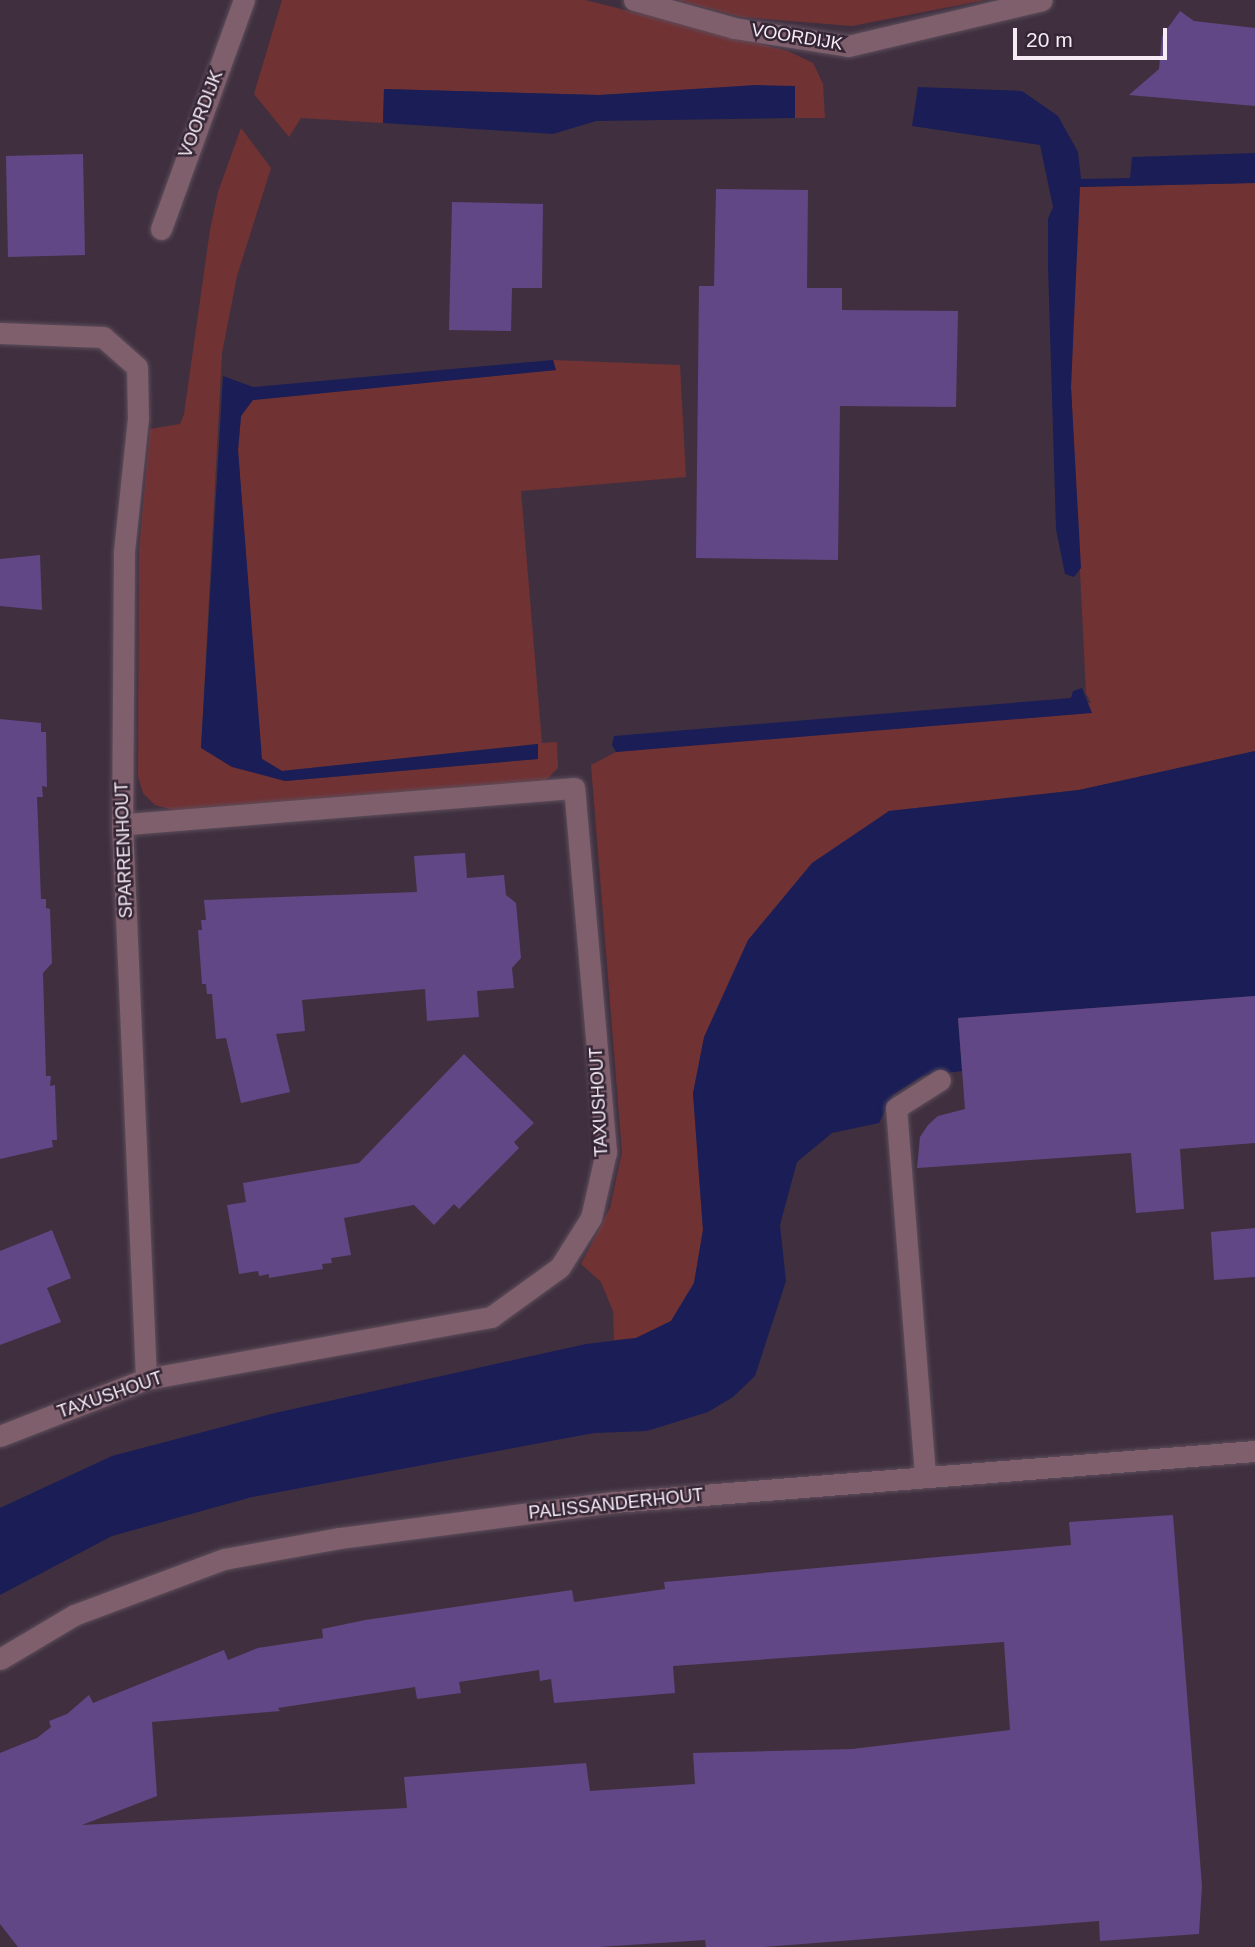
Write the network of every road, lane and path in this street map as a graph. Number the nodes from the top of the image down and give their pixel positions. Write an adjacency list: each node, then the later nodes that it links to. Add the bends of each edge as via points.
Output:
1 (244, 0): 4 (street, VOORDIJK)
2 (634, 0): 3 (street, VOORDIJK, via 734,28 848,46)
3 (1042, 0)
4 (161, 229)
5 (0, 333): 6 (street, SPARRENHOUT, via 103,337 137,367 138,418 124,551)
6 (122, 824): 8 (street, SPARRENHOUT); 8 (street, TAXUSHOUT, via 574,788 606,1152 591,1218 561,1267 491,1317)
7 (940, 1080): 11 (street, via 896,1108)
8 (146, 1379): 9 (street, TAXUSHOUT)
9 (0, 1436)
10 (1255, 1451): 11 (street, PALISSANDERHOUT)
11 (925, 1475): 12 (street, PALISSANDERHOUT, via 615,1502 340,1538 224,1559 74,1615)
12 (0, 1659)

